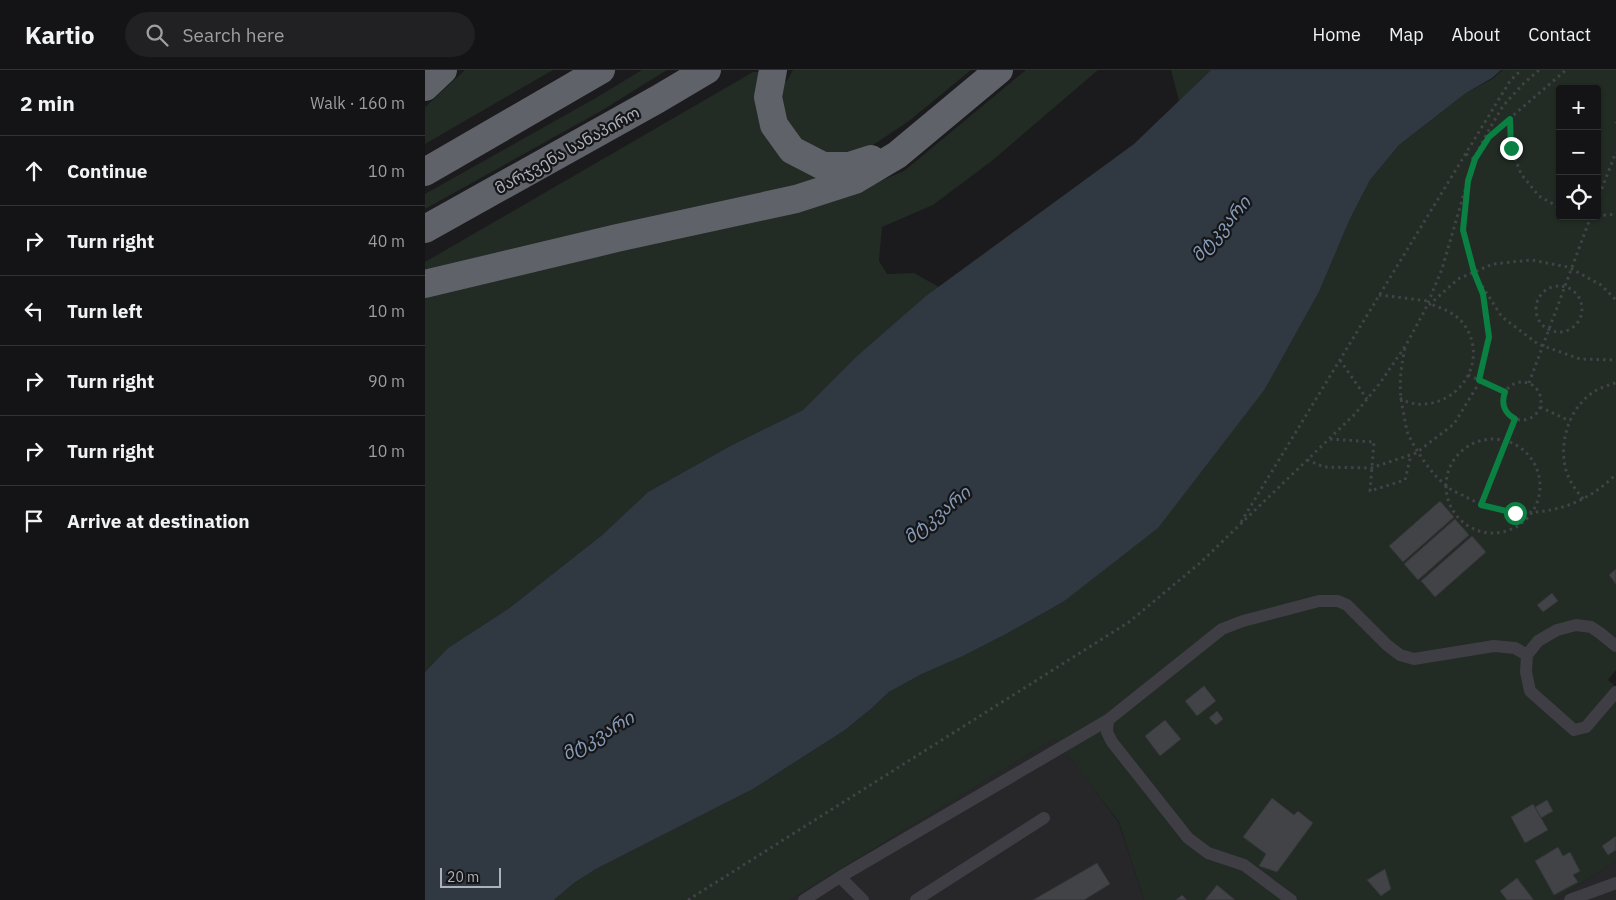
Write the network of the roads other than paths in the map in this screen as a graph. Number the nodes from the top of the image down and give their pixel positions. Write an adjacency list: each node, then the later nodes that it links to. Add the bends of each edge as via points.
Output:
1 (443, 70): 6 (highway)
2 (601, 70): 8 (highway)
3 (707, 70): 9 (highway, მარჯვენა სანაპირო)
4 (773, 70): 7 (highway, via 768,97 774,125 792,150 823,166 849,166 870,160)
5 (999, 70): 7 (highway)
6 (425, 87)
7 (928, 130): 10 (highway, via 897,156 855,180 796,199)
8 (425, 172)
9 (425, 229)
10 (425, 284)
11 (1616, 646): 12 (lane, via 1591,627 1576,625 1557,630 1538,641)
12 (1527, 655): 13 (lane, via 1530,691 1574,730 1586,727); 14 (lane, via 1515,648 1494,646 1414,659 1387,646 1347,605 1338,601 1319,601 1243,621 1222,630)
13 (1616, 692)
14 (1108, 720): 16 (lane); 21 (lane, via 1107,732 1112,742 1187,838 1209,853 1244,865)
15 (1044, 818): 20 (lane)
16 (840, 877): 18 (lane); 19 (lane)
17 (1616, 883): 22 (lane)
18 (804, 900)
19 (863, 900)
20 (916, 900)
21 (1291, 900)
22 (1570, 900)

